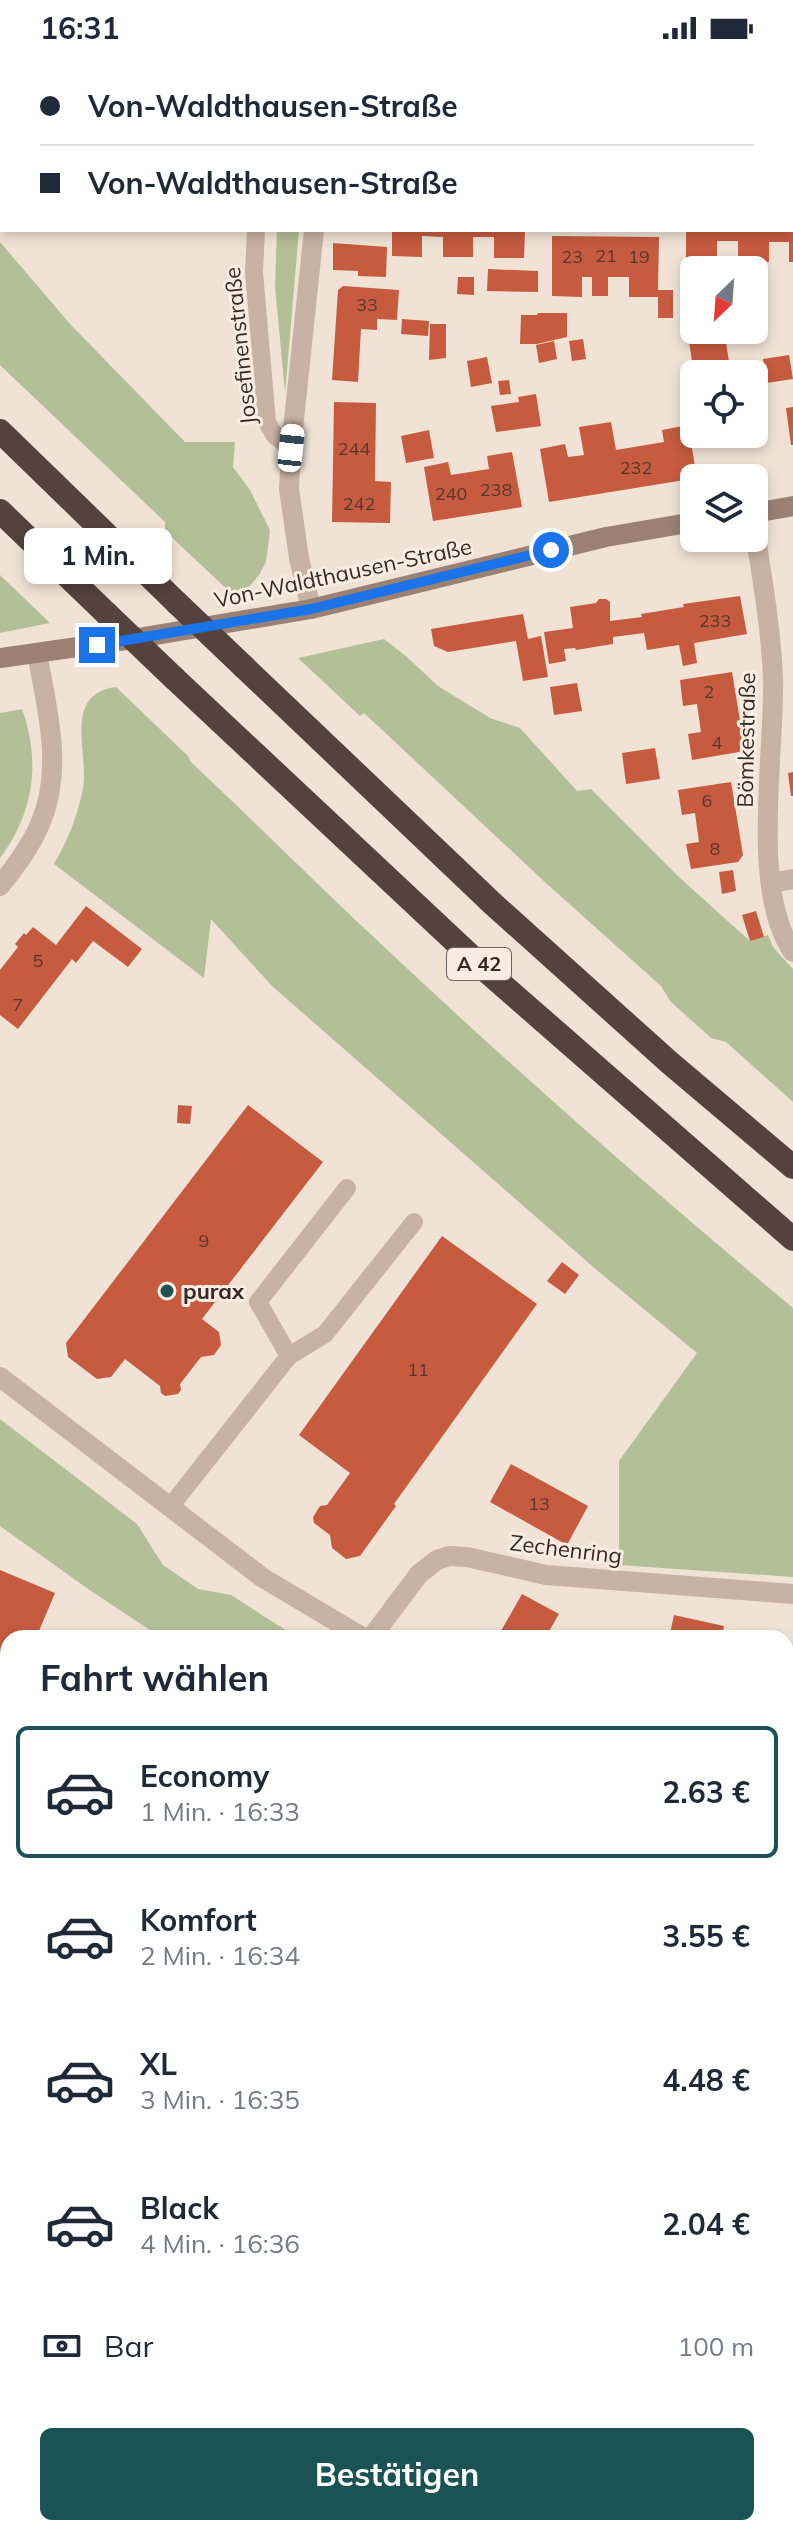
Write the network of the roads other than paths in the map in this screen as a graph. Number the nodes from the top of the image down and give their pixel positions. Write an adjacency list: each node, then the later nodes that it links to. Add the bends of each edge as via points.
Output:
1 (256, 232): 4 (lane, Josefinenstraße, via 254,272 267,422)
2 (314, 232): 4 (street)
3 (0, 431): 17 (highway, A 42, bridge, via 493,904)
4 (291, 448): 10 (street, via 289,489)
5 (793, 506): 6 (street)
6 (768, 510)
7 (0, 511): 20 (highway, A 42, bridge, via 491,975)
8 (680, 524): 10 (street, Von-Waldthausen-Straße, via 606,537)
9 (758, 552): 14 (street, Bömkestraße, via 773,680)
10 (311, 609): 11 (street, Von-Waldthausen-Straße)
11 (37, 653): 12 (street, Von-Waldthausen-Straße); 15 (street, via 53,778 40,826)
12 (0, 658)
13 (793, 879): 14 (street)
14 (771, 883): 16 (street, Bömkestraße, via 775,912)
15 (0, 886)
16 (793, 952)
17 (793, 1167)
18 (347, 1188): 21 (lane, via 258,1302)
19 (414, 1222): 21 (lane, via 325,1334)
20 (793, 1239)
21 (289, 1356): 23 (lane)
22 (0, 1377): 23 (street)
23 (170, 1507): 25 (street, via 263,1578)
24 (793, 1594): 26 (street, Zechenring, via 546,1575 449,1556 419,1574)
25 (351, 1630)
26 (377, 1630)

